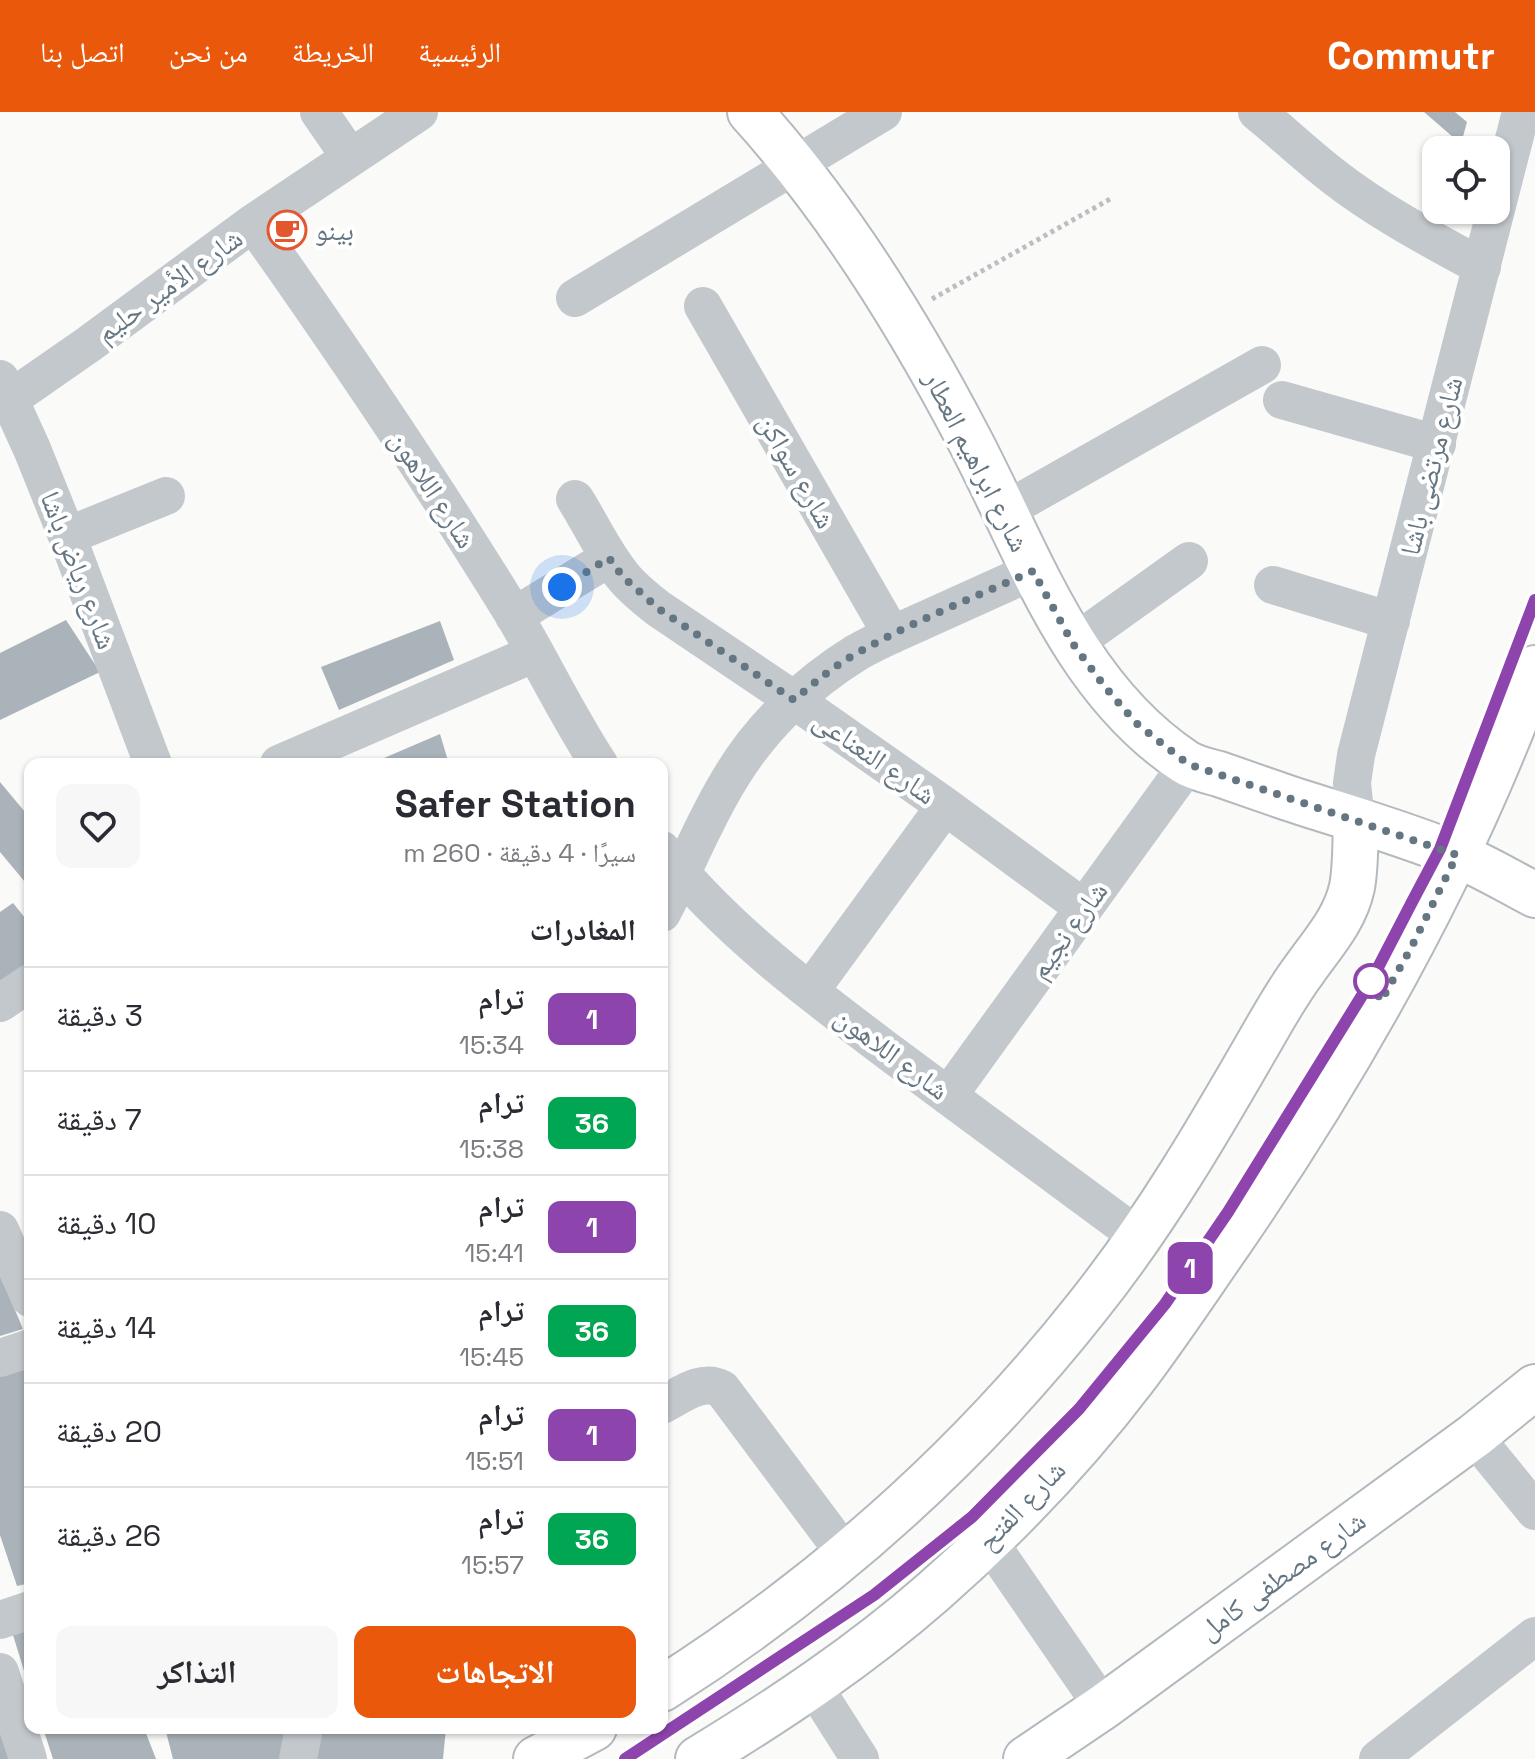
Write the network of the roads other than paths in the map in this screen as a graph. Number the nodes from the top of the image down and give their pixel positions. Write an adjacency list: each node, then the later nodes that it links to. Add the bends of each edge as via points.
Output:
1 (319, 112): 7 (street)
2 (419, 112): 7 (street, شارع الأمير حليم)
3 (750, 112): 8 (street, شارع ابراهيم العطار)
4 (883, 112): 8 (street)
5 (1257, 112): 10 (street, via 1371,203)
6 (1521, 112): 10 (street, شارع مرتضى باشا)
7 (350, 157): 9 (street, شارع الأمير حليم)
8 (796, 165): 11 (street); 19 (street, شارع ابراهيم العطار, via 900,317)
9 (253, 223): 14 (street, شارع الأمير حليم); 25 (street, شارع اللاهون, via 370,391)
10 (1482, 267): 16 (street, شارع مرتضى باشا)
11 (575, 298)
12 (703, 306): 27 (street, شارع سواكن)
13 (1262, 365): 19 (street)
14 (3, 395): 20 (street, شارع رياض باشا)
15 (1282, 400): 16 (street)
16 (1437, 444): 26 (street, شارع مرتضى باشا)
17 (166, 496): 20 (street)
18 (575, 499): 21 (street, شارع النعناعى)
19 (1004, 511): 23 (street, شارع ابراهيم العطار)
20 (67, 536): 32 (street, شارع رياض باشا)
21 (609, 558): 25 (street); 31 (street, شارع النعناعى, via 659,609)
22 (1189, 561): 28 (street)
23 (1033, 571): 27 (street); 28 (street, شارع ابراهيم العطار)
24 (1273, 585): 26 (street)
25 (514, 616): 29 (street, شارع اللاهون)
26 (1391, 621): 37 (street, شارع مرتضى باشا, via 1356,755)
27 (892, 635): 31 (street, via 824,674)
28 (1073, 644): 35 (street, شارع ابراهيم العطار, via 1136,723)
29 (535, 653): 33 (street); 34 (street, شارع اللاهون)
30 (1535, 668): 38 (street, شارع الفتح)
31 (794, 700): 36 (street, شارع النعناعى); 39 (street, via 770,723)
32 (151, 758)
33 (293, 758)
34 (595, 758)
35 (1188, 764): 37 (street, شارع ابراهيم العطار); 42 (street, شارع نجيم)
36 (945, 806): 42 (street, شارع النعناعى); 44 (street)
37 (1356, 821): 38 (street, شارع ابراهيم العطار); 48 (street, via 1352,888 1342,915 1281,1004)
38 (1457, 855): 41 (street, شارع ابراهيم العطار); 56 (street, شارع الفتح, via 1367,1027 1271,1182 1133,1379)
39 (672, 863): 40 (street); 44 (street, شارع اللاهون, via 739,933)
40 (668, 883)
41 (1535, 895)
42 (1084, 908): 46 (street, شارع نجيم)
43 (24, 987): 45 (street)
44 (810, 991): 46 (street, شارع اللاهون)
45 (0, 1003)
46 (948, 1096): 48 (street, شارع اللاهون)
47 (0, 1230): 49 (street)
48 (1139, 1237): 57 (street, via 1035,1370)
49 (24, 1284)
50 (24, 1350): 51 (street)
51 (0, 1358)
52 (1535, 1387): 54 (street, شارع مصطفى كامل)
53 (668, 1402): 57 (street, via 702,1385 722,1389)
54 (1474, 1436): 55 (street); 64 (street, شارع مصطفى كامل)
55 (1535, 1511)
56 (988, 1540): 63 (street, شارع الفتح, via 933,1592); 64 (street)
57 (846, 1555): 62 (street, via 729,1646)
58 (24, 1612): 59 (street)
59 (0, 1620)
60 (1535, 1636): 71 (street)
61 (0, 1672): 66 (street)
62 (668, 1685)
63 (813, 1685): 68 (street, شارع الفتح); 69 (street)
64 (1103, 1707): 70 (street, شارع مصطفى كامل)
65 (303, 1734): 67 (street)
66 (28, 1759)
67 (298, 1759)
68 (698, 1759)
69 (860, 1759)
70 (1026, 1759)
71 (1378, 1759)

